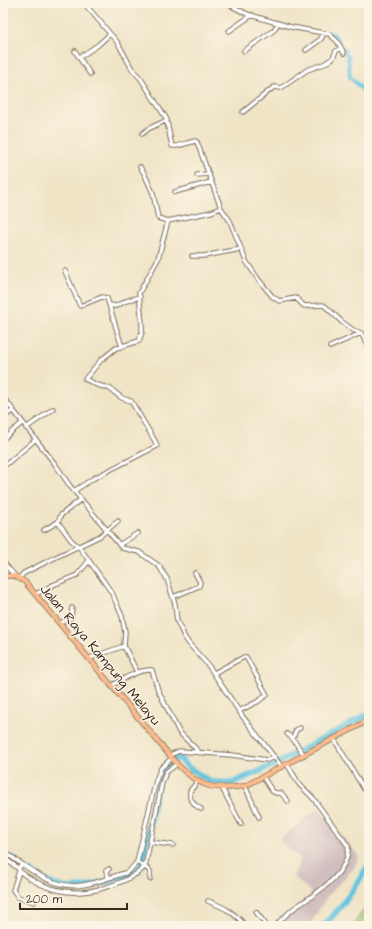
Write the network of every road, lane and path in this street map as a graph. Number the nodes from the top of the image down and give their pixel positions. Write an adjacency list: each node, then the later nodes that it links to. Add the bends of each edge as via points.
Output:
1 (84, 3): 7 (street)
2 (226, 3): 3 (street)
3 (252, 15): 4 (street); 5 (street)
4 (278, 23): 6 (street); 11 (street, via 274,30)
5 (229, 31)
6 (324, 33): 8 (street, via 332,35); 10 (street, via 321,39)
7 (110, 34): 13 (street); 16 (street)
8 (341, 48): 12 (street); 15 (street, via 324,64 307,70 280,88 274,88)
9 (75, 50): 13 (street)
10 (306, 50)
11 (244, 51)
12 (344, 54)
13 (80, 57): 14 (street)
14 (90, 74)
15 (243, 112)
16 (167, 120): 17 (street); 19 (street, via 172,146 197,141)
17 (142, 134)
18 (140, 167): 24 (street, via 153,193 158,218)
19 (209, 174): 20 (street); 21 (street)
20 (197, 175)
21 (211, 182): 22 (street); 23 (street)
22 (175, 192)
23 (221, 208): 24 (street); 25 (street, via 230,221)
24 (168, 221): 28 (street, via 158,259 139,293)
25 (241, 249): 26 (street); 30 (street, via 252,270 277,301 296,298 304,306 323,305 346,325)
26 (192, 256)
27 (65, 271): 29 (street, via 80,306 105,297)
28 (140, 297): 29 (street, via 116,306); 31 (street, via 141,336 137,342)
29 (110, 305): 31 (street)
30 (361, 333): 32 (street); 33 (street)
31 (122, 347): 43 (street, via 116,348 101,360 85,379 110,388 122,398 131,401 157,446)
32 (330, 347)
33 (369, 347)
34 (3, 397): 36 (street)
35 (53, 409): 39 (street)
36 (13, 410): 37 (street); 38 (street)
37 (3, 418)
38 (22, 423): 39 (street); 40 (street)
39 (26, 428): 41 (street)
40 (3, 439)
41 (36, 440): 42 (street); 43 (street)
42 (3, 467)
43 (74, 491): 44 (street)
44 (80, 500): 46 (street, via 61,515); 48 (street)
45 (118, 521): 48 (street)
46 (58, 522): 47 (street); 51 (street)
47 (44, 530)
48 (107, 530): 50 (street); 51 (street)
49 (138, 533): 50 (street)
50 (119, 544): 58 (street, via 123,548 139,552 159,566)
51 (78, 546): 52 (street); 56 (street)
52 (89, 561): 57 (street, via 77,575); 61 (street, via 112,593 120,611 125,632)
53 (3, 562): 56 (street)
54 (195, 573): 58 (street, via 200,582 199,586)
55 (3, 576): 56 (main road)
56 (17, 577): 57 (main road, Jalan Raya Kampung Melayu)
57 (36, 594): 60 (main road, Jalan Raya Kampung Melayu)
58 (173, 597): 64 (street, via 181,630)
59 (72, 608): 60 (street, via 71,618)
60 (60, 623): 62 (main road, Jalan Raya Kampung Melayu)
61 (124, 646): 62 (street); 63 (street)
62 (90, 658): 65 (main road, Jalan Raya Kampung Melayu)
63 (137, 672): 65 (street); 72 (street, via 152,670 158,690 179,732)
64 (214, 674): 66 (street); 66 (street, via 246,657 267,695)
65 (111, 686): 75 (main road, Jalan Raya Kampung Melayu)
66 (239, 711): 74 (street)
67 (369, 720): 71 (main road)
68 (300, 728): 70 (street, via 296,730)
69 (288, 734): 70 (street)
70 (293, 738): 73 (street)
71 (334, 739): 73 (main road); 82 (street)
72 (199, 752): 74 (street); 75 (street, via 179,751)
73 (303, 752): 76 (main road)
74 (276, 759): 77 (street)
75 (174, 760): 79 (main road, Jalan Raya Kampung Melayu); 87 (street, via 166,772); 91 (street, via 161,768 156,780)
76 (287, 764): 77 (main road); 101 (street, via 299,784 313,798 348,846 349,853 346,863 324,887)
77 (281, 766): 78 (main road)
78 (263, 777): 80 (main road); 83 (street, via 272,791 281,793)
79 (197, 782): 81 (main road); 84 (street, via 190,791 190,798)
80 (245, 786): 81 (main road); 85 (street)
81 (222, 788): 86 (street)
82 (364, 789)
83 (288, 801)
84 (201, 809)
85 (259, 817)
86 (241, 824)
87 (150, 842): 88 (street); 91 (street)
88 (173, 845)
89 (3, 851): 92 (street)
90 (3, 857): 92 (street)
91 (141, 864): 92 (street, via 136,874 124,881 103,888 74,892 45,886 31,879); 94 (street); 95 (street, via 150,871)
92 (20, 867): 94 (street, via 52,882 69,886 83,886); 97 (street, via 13,890 18,897)
93 (109, 869): 94 (street, via 106,871)
94 (109, 878)
95 (150, 879)
96 (208, 900): 99 (street, via 236,914)
97 (34, 902)
98 (256, 912): 100 (street)
99 (246, 926)
100 (267, 926)
101 (275, 926)

